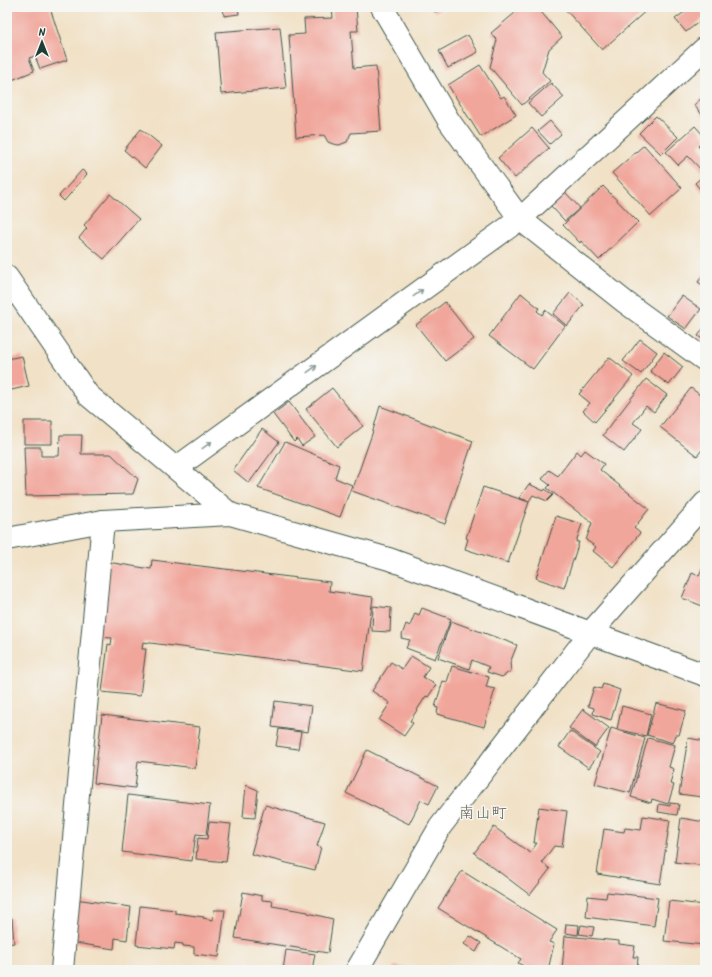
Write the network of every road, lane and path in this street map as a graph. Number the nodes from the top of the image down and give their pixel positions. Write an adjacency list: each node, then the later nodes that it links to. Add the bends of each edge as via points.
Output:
1 (382, 7): 3 (street, via 449,121)
2 (705, 48): 3 (street)
3 (520, 219): 5 (street, via 625,302); 6 (street, one-way to 3)
4 (7, 277): 6 (street, via 88,395)
5 (705, 360)
6 (176, 468): 8 (street)
7 (705, 504): 11 (street)
8 (230, 514): 9 (street); 11 (street, via 389,559)
9 (103, 521): 10 (street); 13 (street)
10 (7, 540)
11 (591, 632): 12 (street); 14 (street, via 440,827)
12 (705, 674)
13 (62, 970)
14 (357, 970)

